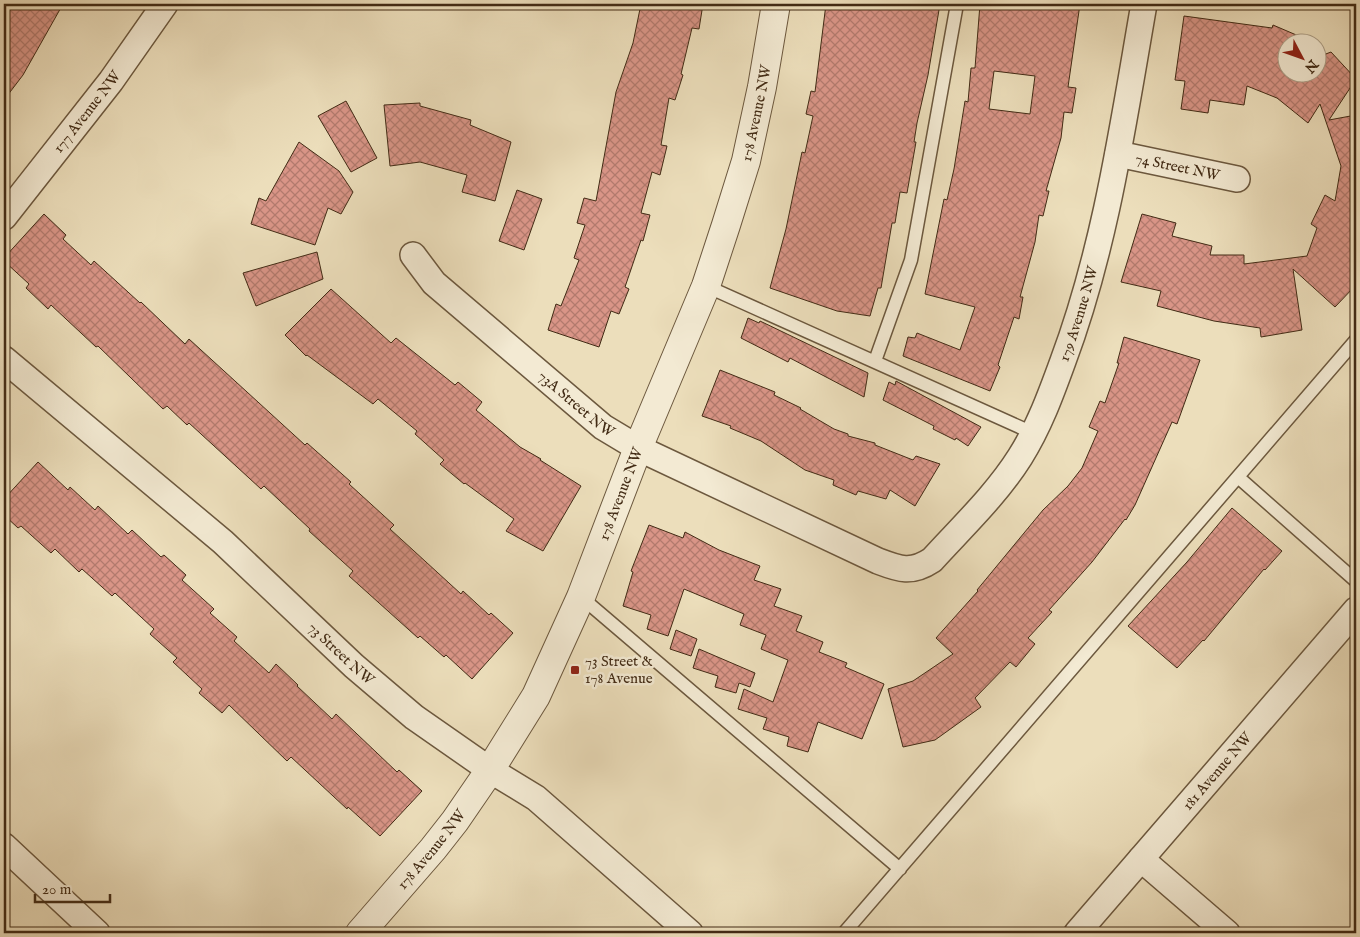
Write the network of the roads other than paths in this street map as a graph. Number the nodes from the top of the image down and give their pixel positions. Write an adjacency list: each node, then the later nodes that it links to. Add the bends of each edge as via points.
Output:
1 (165, 4): 7 (street, 177 Avenue NW, via 112,81)
2 (776, 4): 9 (street, 178 Avenue NW, via 746,161)
3 (957, 4): 12 (lane, via 911,260)
4 (1144, 4): 5 (street, 179 Avenue NW)
5 (1118, 154): 6 (street, 74 Street NW); 13 (street, 179 Avenue NW, via 1077,324 1048,405)
6 (1237, 179)
7 (4, 217)
8 (413, 256): 14 (street, 73A Street NW, via 434,283 572,401 603,427)
9 (706, 286): 12 (lane); 14 (street, 178 Avenue NW)
10 (1356, 340): 15 (lane)
11 (4, 359): 20 (street, 73 Street NW, via 223,542 354,666 414,717)
12 (876, 361): 13 (lane)
13 (1033, 433): 16 (street, 179 Avenue NW, via 1004,480 932,560 922,567)
14 (638, 448): 16 (street, 73A Street NW, via 878,561); 18 (street, 178 Avenue NW)
15 (1238, 477): 17 (lane); 23 (lane)
16 (908, 570)
17 (1356, 581)
18 (581, 597): 20 (street, 178 Avenue NW, via 536,696); 23 (lane)
19 (1356, 610): 22 (street, 181 Avenue NW)
20 (490, 770): 25 (street, 178 Avenue NW, via 438,842); 26 (street, 73 Street NW, via 536,798)
21 (4, 846): 24 (street)
22 (1141, 859): 28 (street, 181 Avenue NW); 29 (street)
23 (900, 869): 27 (lane)
24 (97, 933)
25 (360, 933)
26 (690, 933)
27 (844, 933)
28 (1077, 933)
29 (1227, 933)

